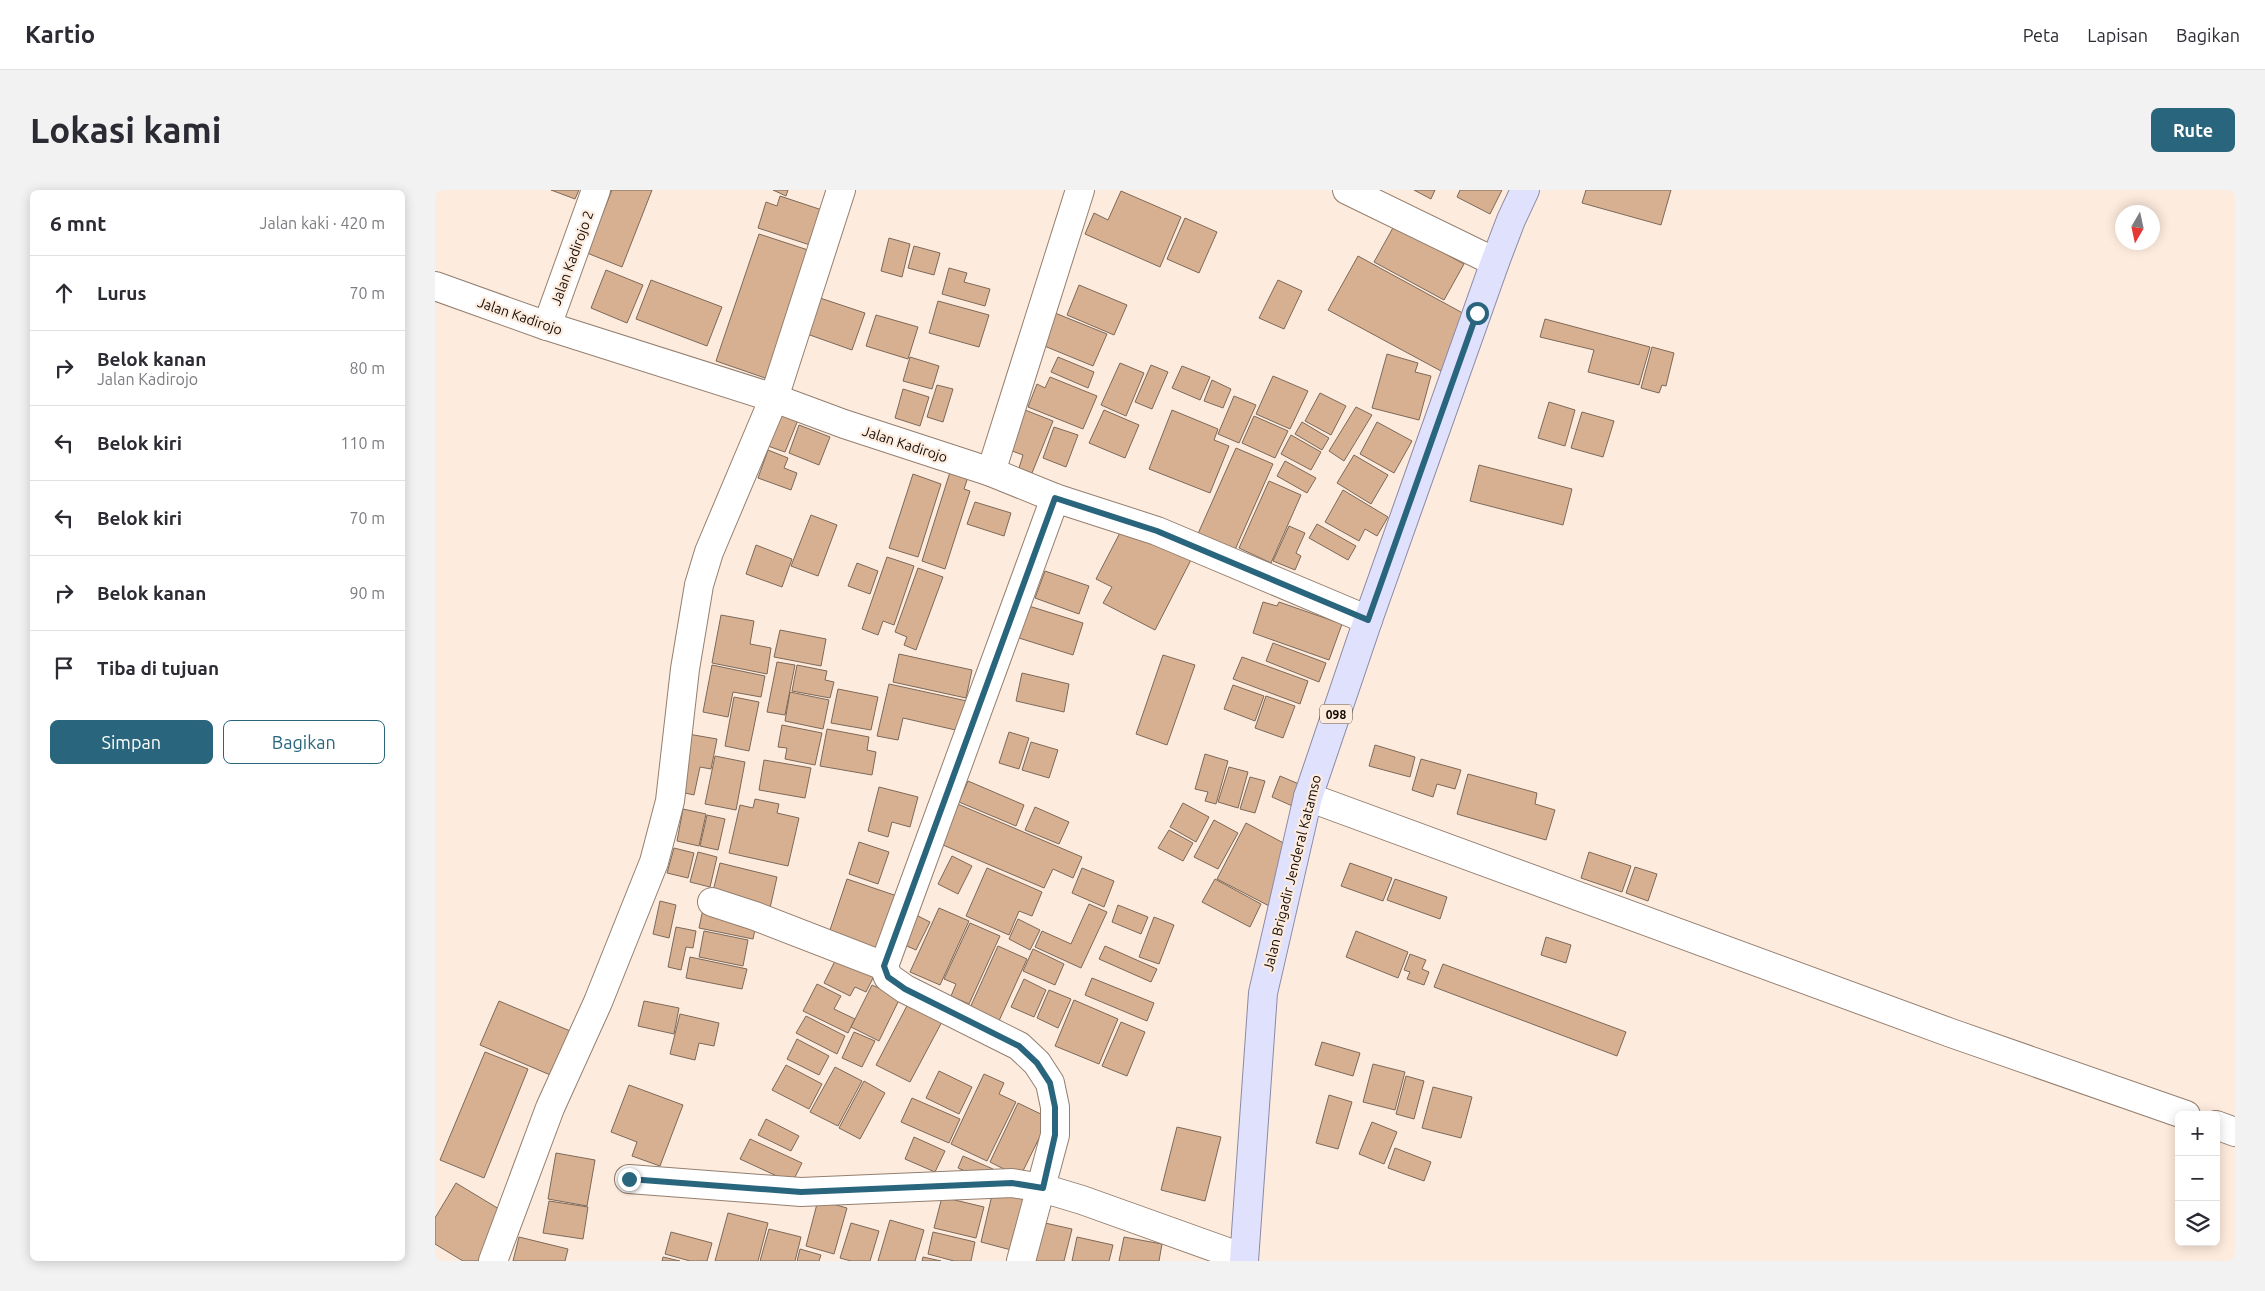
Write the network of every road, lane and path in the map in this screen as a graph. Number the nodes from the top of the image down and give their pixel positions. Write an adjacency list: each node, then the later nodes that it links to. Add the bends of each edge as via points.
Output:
1 (596, 190): 8 (street, Jalan Kadirojo 2)
2 (841, 190): 9 (street)
3 (1079, 190): 10 (street)
4 (1347, 190): 6 (street)
5 (1525, 190): 6 (main road, Jalan Brigadir Jenderal Katamso / 098)
6 (1495, 262): 12 (main road, Jalan Brigadir Jenderal Katamso / 098)
7 (435, 286): 8 (street, Jalan Kadirojo)
8 (547, 326): 9 (street, Jalan Kadirojo)
9 (774, 398): 10 (street, Jalan Kadirojo); 22 (street, via 709,552 699,585 669,800 654,862 551,1108)
10 (991, 472): 11 (street, Jalan Kadirojo)
11 (1055, 498): 12 (street, Jalan Kadirojo, via 1165,534); 15 (street)
12 (1368, 620): 13 (main road, Jalan Brigadir Jenderal Katamso / 098)
13 (1308, 797): 16 (street, via 1942,1030); 21 (main road, Jalan Brigadir Jenderal Katamso / 098, via 1263,993)
14 (712, 902): 15 (street)
15 (884, 966): 20 (street, via 888,977 905,989 1019,1046 1037,1063 1050,1083 1055,1107 1055,1135)
16 (2175, 1111)
17 (2220, 1126): 18 (street)
18 (2235, 1132)
19 (629, 1179): 20 (street, via 801,1192 1012,1183)
20 (1043, 1188): 21 (street); 23 (street)
21 (1244, 1259)
22 (493, 1261)
23 (1021, 1261)

